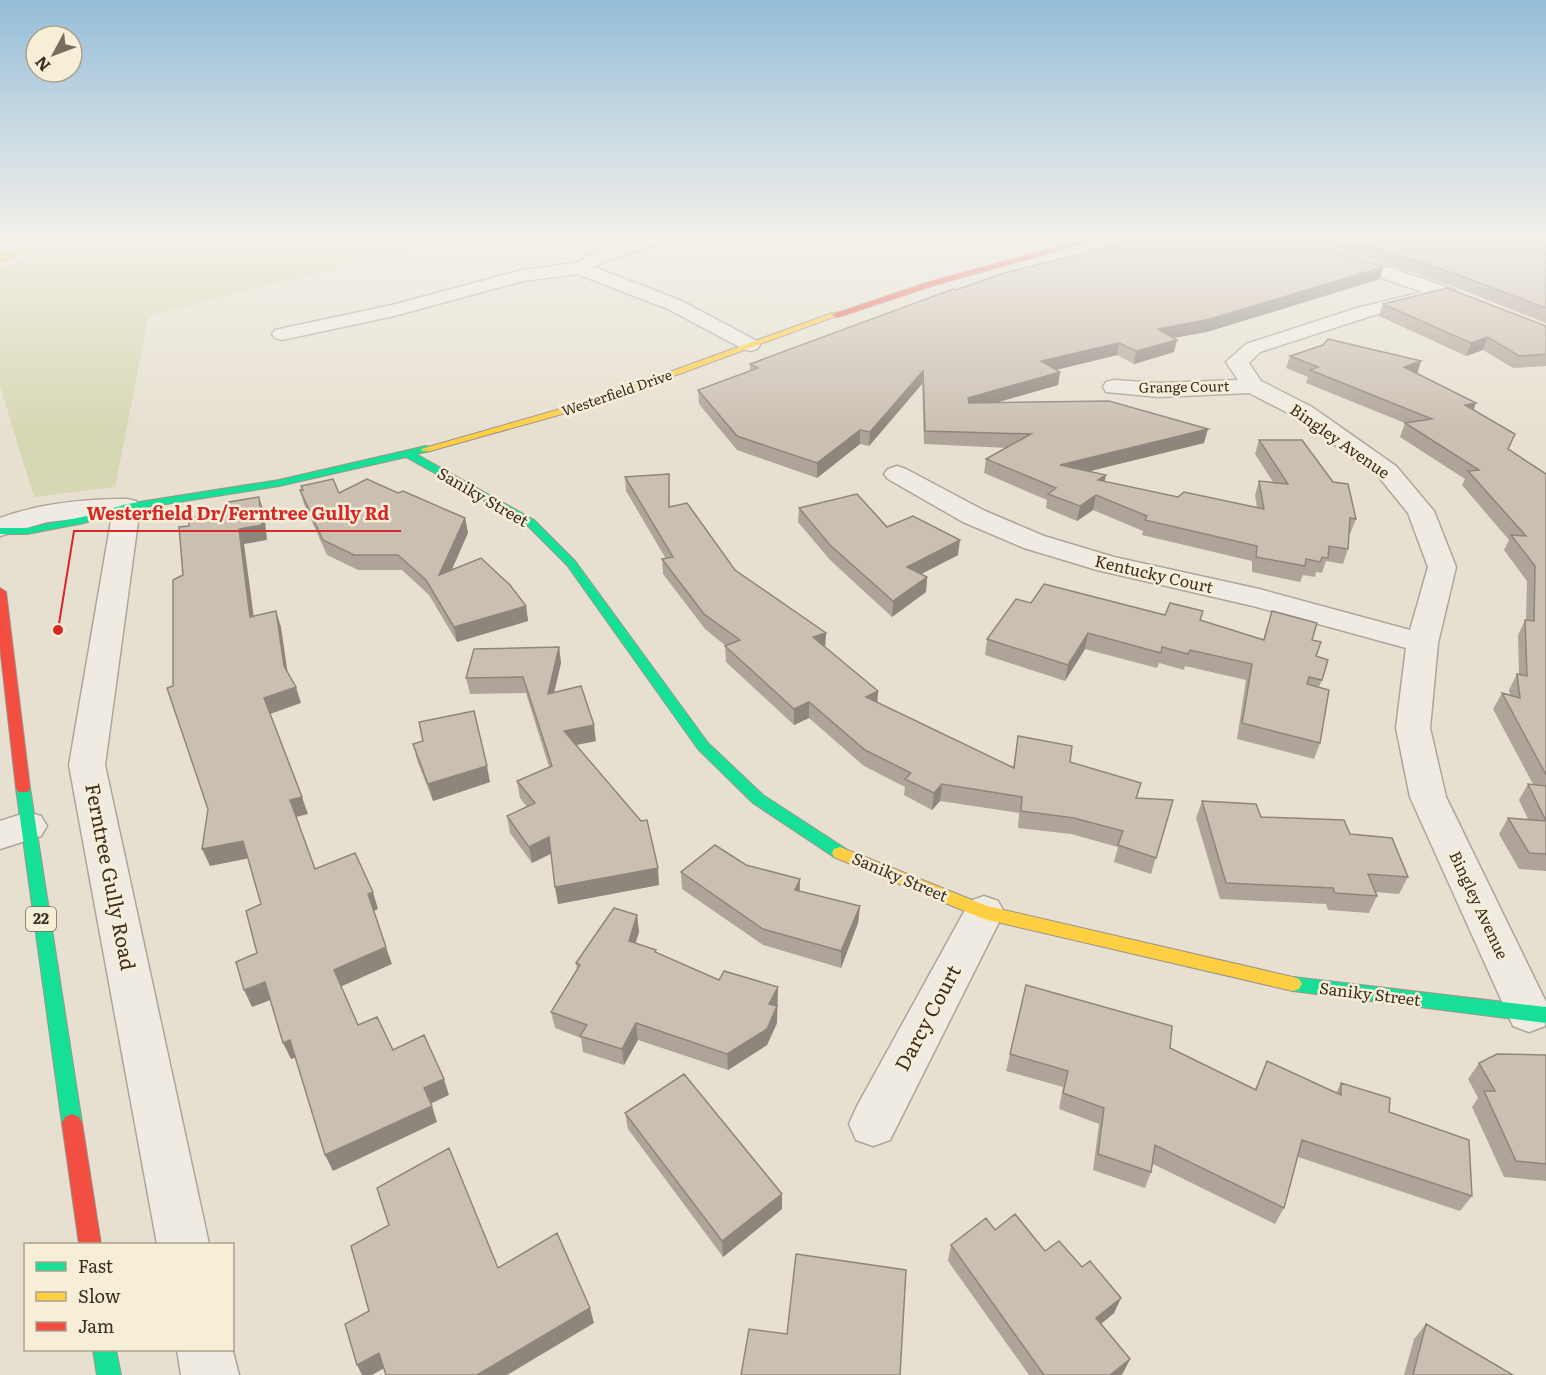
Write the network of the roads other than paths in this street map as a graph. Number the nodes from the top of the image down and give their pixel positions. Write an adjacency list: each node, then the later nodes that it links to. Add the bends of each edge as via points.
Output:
1 (420, 303): 5 (street)
2 (670, 303): 6 (street)
3 (867, 303): 6 (main road, Westerfield Drive)
4 (1414, 303): 7 (street, via 1364,312 1253,348 1237,362)
5 (282, 334)
6 (750, 345): 9 (main road, Westerfield Drive, via 595,402)
7 (1253, 386): 8 (street, Grange Court, via 1159,390); 14 (street, Bingley Avenue, via 1304,412 1387,471 1421,511 1442,567)
8 (1114, 387)
9 (408, 454): 11 (main road, Westerfield Drive, via 279,483); 16 (main road, Saniky Street, via 530,522 571,564 703,746 758,800 841,853)
10 (897, 474): 14 (street, Kentucky Court, via 973,516 1034,542)
11 (127, 507): 12 (street, Westerfield Drive, via 84,507 41,514); 20 (street, Ferntree Gully Road, via 87,765)
12 (0, 530)
13 (0, 592): 15 (main road, 22)
14 (1422, 643): 17 (street, Bingley Avenue, via 1413,728 1428,797)
15 (14, 831): 19 (main road, 22)
16 (984, 912): 17 (main road, Saniky Street, via 1278,982); 18 (street, Darcy Court)
17 (1538, 1014)
18 (873, 1124)
19 (90, 1243)
20 (183, 1243)
21 (105, 1351): 23 (main road)
22 (204, 1351): 24 (street)
23 (109, 1375)
24 (210, 1375)

